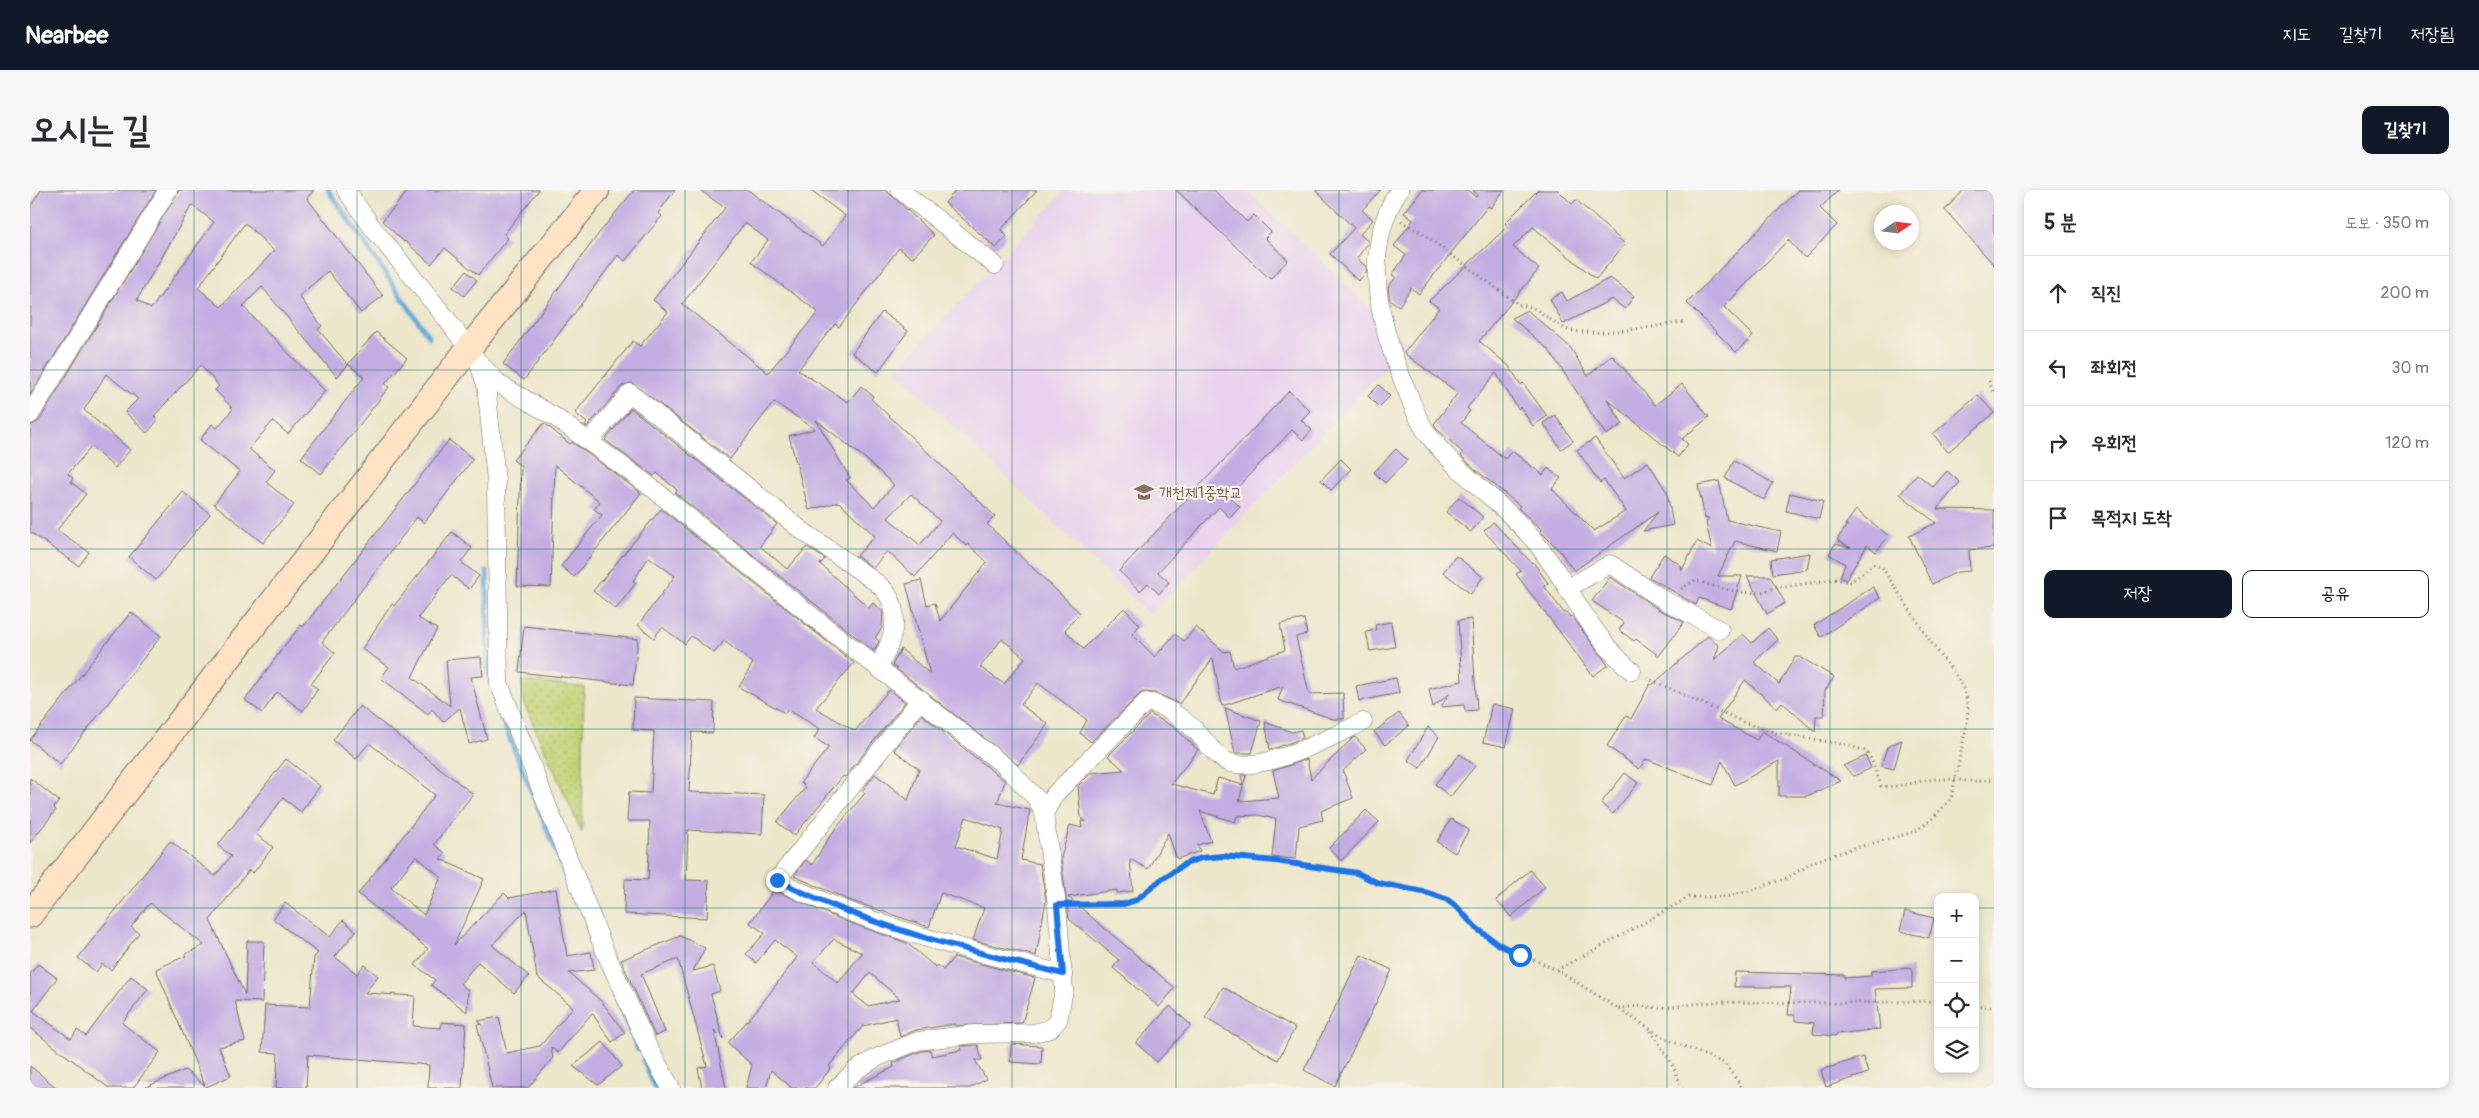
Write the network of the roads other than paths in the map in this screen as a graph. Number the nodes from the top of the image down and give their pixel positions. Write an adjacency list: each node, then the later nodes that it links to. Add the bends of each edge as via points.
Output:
1 (168, 190): 8 (street)
2 (346, 190): 7 (street)
3 (597, 190): 7 (main road)
4 (900, 190): 6 (street)
5 (1399, 190): 10 (street, via 1386,212 1376,274 1377,300 1387,337 1417,416 1445,453 1532,538)
6 (995, 264)
7 (474, 355): 9 (street, via 498,384 555,417); 17 (main road); 19 (street, via 486,385 496,480 499,683 604,948 648,1047)
8 (30, 415)
9 (589, 442): 12 (street); 12 (street, via 630,394 800,529 877,583 886,590 895,614 890,643)
10 (1568, 588): 11 (street, via 1610,564 1664,600); 13 (street, via 1598,634)
11 (1720, 630)
12 (879, 667): 14 (street)
13 (1632, 671)
14 (921, 700): 16 (street, via 1022,781); 18 (street, via 777,880 843,910 975,952)
15 (1363, 722): 16 (street, via 1273,760 1244,764 1228,762 1187,723 1154,703 1146,702 1054,795)
16 (1044, 814): 18 (street)
17 (30, 915)
18 (1063, 974): 20 (street, via 1063,1004 1058,1020 1050,1030 946,1036 918,1041 876,1058 856,1070)
19 (671, 1088)
20 (837, 1088)

